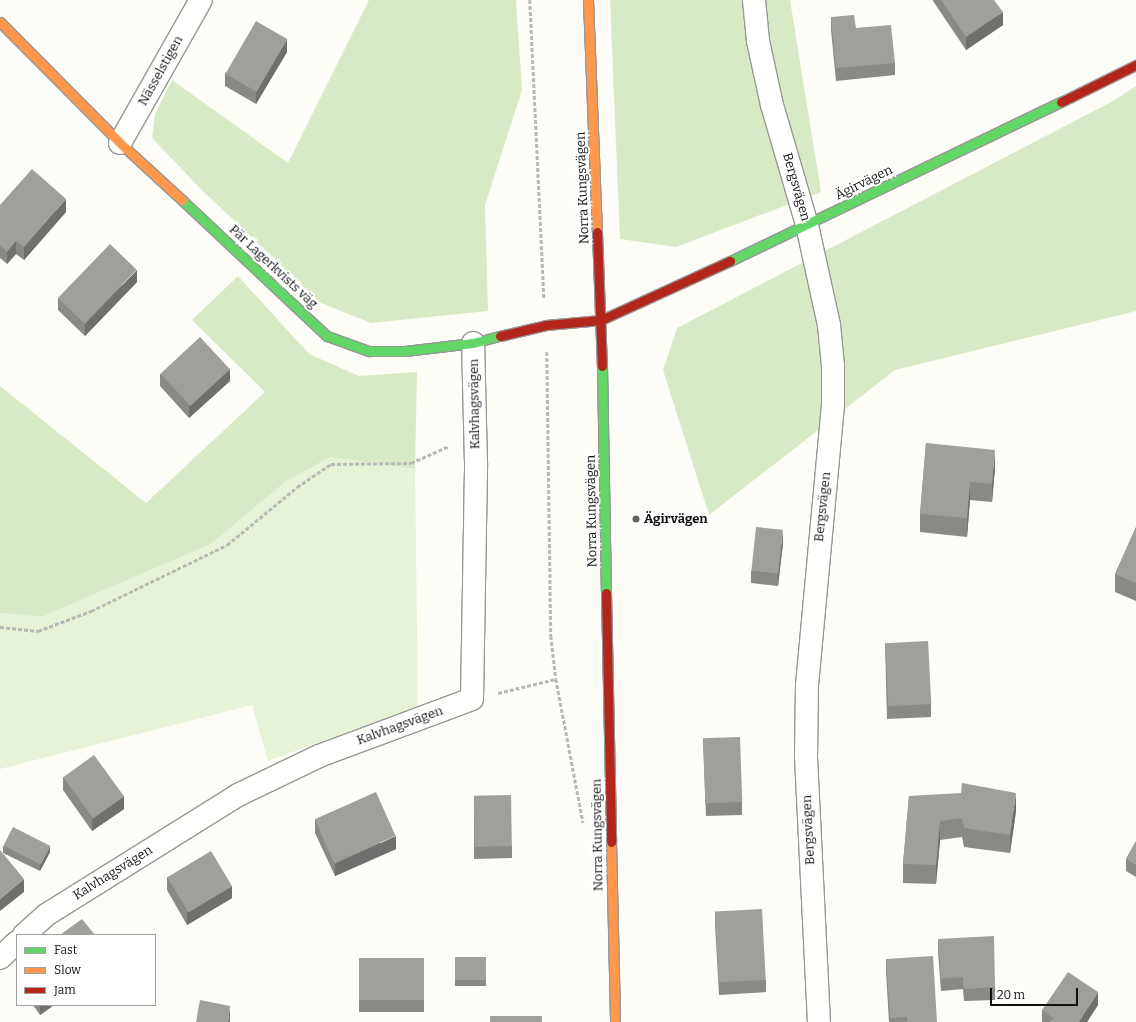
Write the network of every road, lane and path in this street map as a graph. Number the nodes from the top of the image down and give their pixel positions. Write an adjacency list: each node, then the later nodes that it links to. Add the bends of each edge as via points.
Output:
1 (201, 0): 7 (street, Nässelstigen)
2 (530, 0): 10 (path)
3 (588, 0): 9 (street, Norra Kungsvägen)
4 (754, 0): 8 (street, Bergsvägen, via 758,42 772,105)
5 (0, 22): 7 (street, Pär Lagerkvists väg)
6 (1136, 65): 8 (street, Ägirvägen)
7 (120, 143): 11 (street, Pär Lagerkvists väg, via 328,336 369,351 405,351)
8 (808, 225): 9 (street, Ägirvägen); 21 (street, Bergsvägen, via 829,325 833,366 833,405 807,685 806,757)
9 (601, 320): 10 (street, Pär Lagerkvists väg); 20 (street, Norra Kungsvägen)
10 (546, 325): 11 (street, Pär Lagerkvists väg); 14 (path, via 549,386 551,636)
11 (473, 344): 15 (street, Kalvhagsvägen, via 476,463)
12 (450, 445): 13 (path, via 411,463 331,464 297,487 227,545 91,611 38,631)
13 (0, 627)
14 (556, 679): 15 (path); 16 (path)
15 (472, 699): 17 (street, Kalvhagsvägen, via 319,756 238,795 46,915)
16 (584, 829)
17 (25, 934)
18 (16, 943): 19 (street)
19 (0, 958)
20 (615, 1022)
21 (819, 1022)

